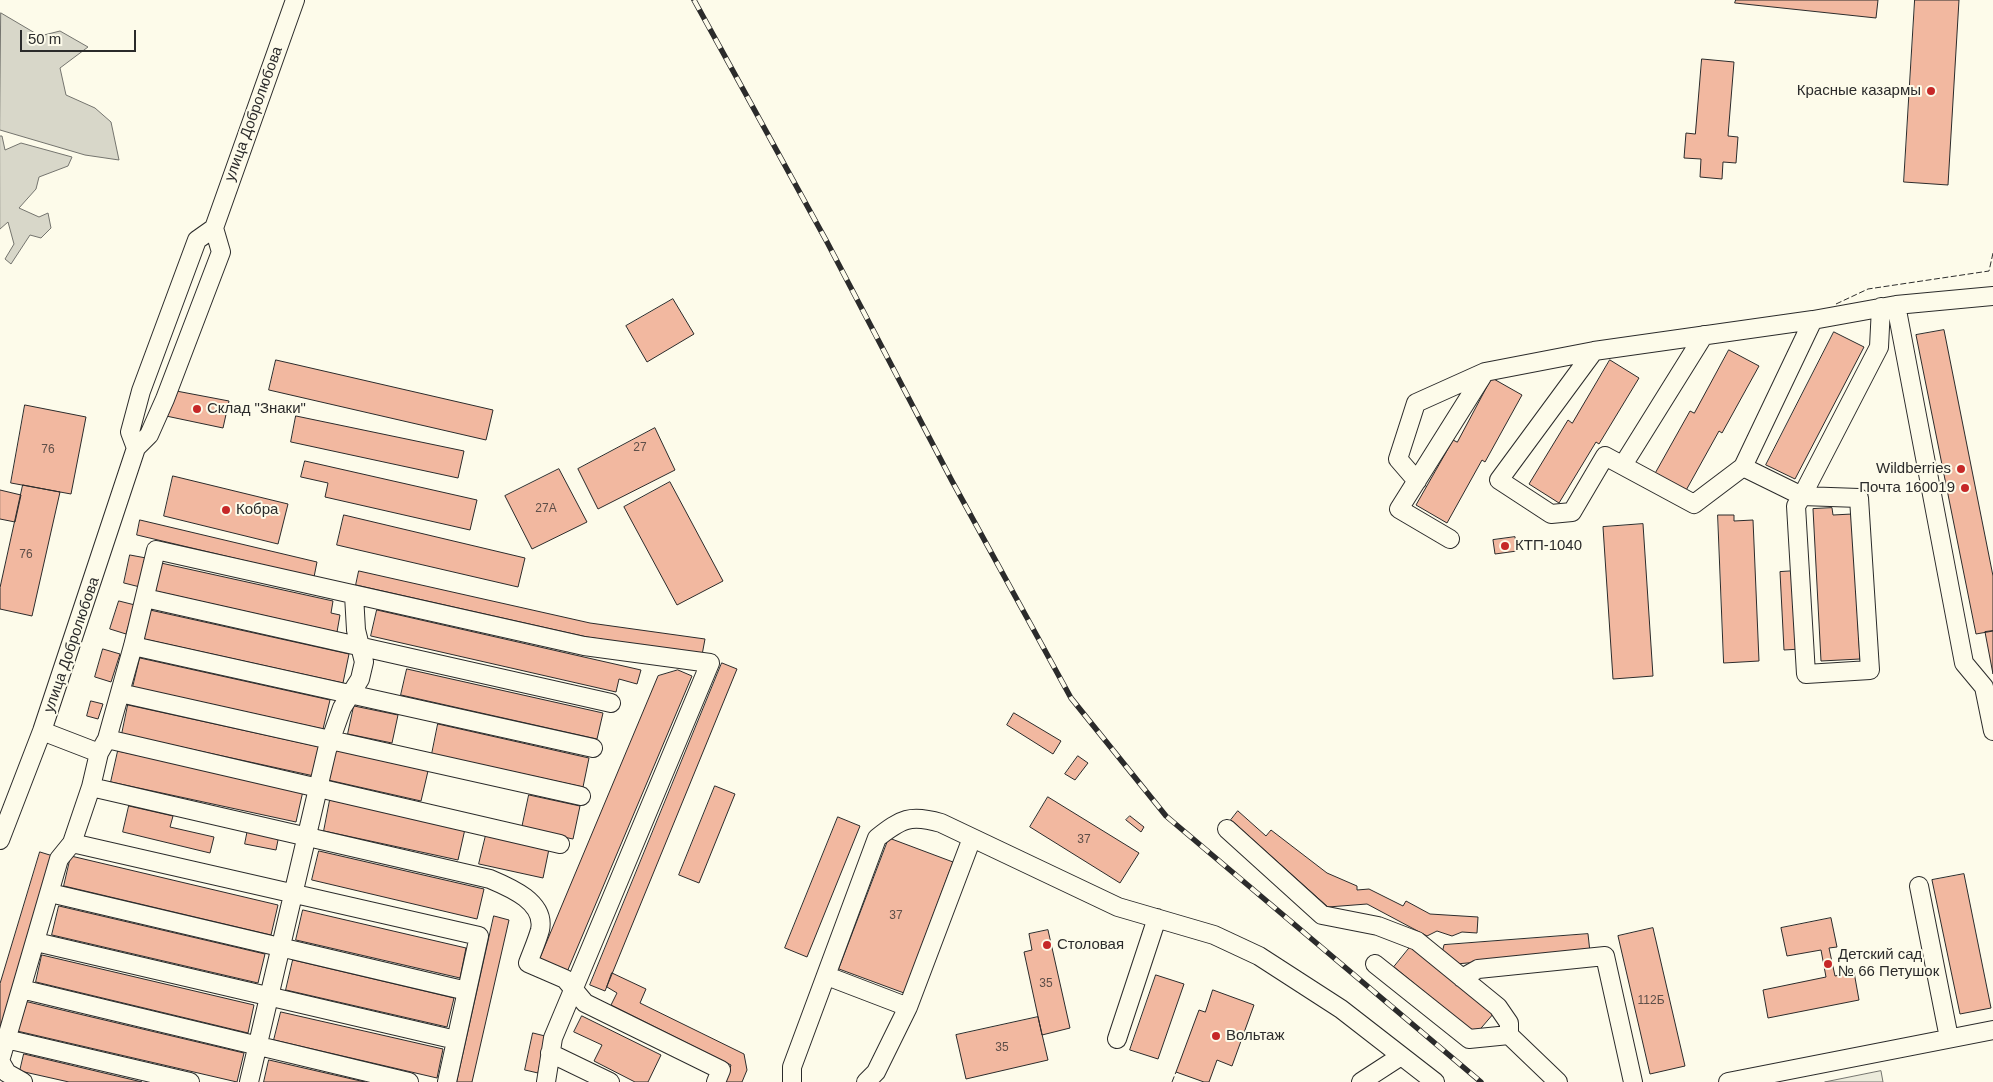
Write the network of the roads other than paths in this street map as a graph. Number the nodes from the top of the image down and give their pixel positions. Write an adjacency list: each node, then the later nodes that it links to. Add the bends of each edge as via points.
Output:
1 (295, 0): 2 (street, улица Добролюбова)
2 (214, 228): 9 (street, улица Добролюбова, via 221,252 166,399 149,435); 9 (street, улица Добролюбова, via 197,240 142,391 130,432)
3 (1993, 296): 4 (street)
4 (1888, 306): 5 (street); 13 (street, via 1879,347); 19 (street, via 1964,663)
5 (1813, 320): 6 (street); 11 (street)
6 (1704, 335): 7 (street); 10 (street)
7 (1594, 351): 8 (street); 10 (street, via 1499,480 1551,514 1572,512 1605,456)
8 (1485, 372): 12 (street); 12 (street, via 1416,403 1398,459)
9 (136, 448): 23 (street, улица Добролюбова)
10 (1623, 465): 11 (street, via 1694,504)
11 (1743, 468): 13 (street)
12 (1417, 481): 14 (street, via 1399,509)
13 (1802, 496): 13 (street, via 1796,506 1806,674 1870,670 1859,498)
14 (1450, 539)
15 (354, 595): 16 (street, via 156,550); 18 (street); 47 (street, via 584,646 710,664)
16 (145, 598): 17 (street); 18 (street)
17 (133, 646): 20 (street); 21 (street)
18 (360, 646): 21 (street, via 364,662 360,679); 22 (street)
19 (1989, 686): 24 (street)
20 (120, 693): 25 (street); 26 (street)
21 (351, 694): 25 (street, via 342,708); 27 (street)
22 (611, 703)
23 (42, 731): 26 (street); 34 (street, улица Добролюбова)
24 (1993, 732)
25 (332, 740): 29 (street); 30 (street)
26 (103, 746): 28 (street); 29 (street)
27 (593, 748)
28 (91, 787): 32 (street); 35 (street)
29 (319, 788): 32 (street); 36 (street)
30 (581, 796)
31 (1227, 829): 45 (street, via 1322,915 1378,926 1417,941)
32 (308, 836): 39 (street); 47 (street, via 490,879 518,891 535,908 541,928 528,963 565,979)
33 (972, 838): 40 (street, via 1118,907); 44 (street, via 941,822 921,817 896,823 877,838); 50 (street)
34 (0, 840)
35 (72, 844): 38 (street, via 59,859); 39 (street)
36 (560, 844)
37 (1919, 886): 53 (street)
38 (50, 893): 41 (street); 42 (street)
39 (294, 894): 42 (street); 48 (street, via 480,936)
40 (1157, 918): 55 (street); 59 (street, via 1214,935 1259,956 1341,1009)
41 (36, 942): 46 (street); 49 (street)
42 (281, 947): 48 (street); 49 (street)
43 (1375, 964): 52 (street, via 1469,1039)
44 (827, 976): 50 (street); 68 (street, via 792,1067)
45 (1462, 978): 52 (street, via 1498,1007 1509,1023); 73 (street, via 1478,968 1605,956)
46 (21, 989): 54 (street); 57 (street)
47 (574, 989): 58 (street); 67 (street, via 585,1003 721,1070)
48 (467, 991): 56 (street)
49 (269, 996): 56 (street); 57 (street)
50 (908, 1007): 69 (street, via 876,1072)
51 (1993, 1030): 53 (street)
52 (1510, 1036): 72 (street)
53 (1949, 1038): 74 (street)
54 (6, 1039): 60 (street, via 0,1061 7,1073); 61 (street)
55 (1117, 1039)
56 (456, 1040): 64 (street)
57 (257, 1046): 62 (street); 63 (street)
58 (550, 1053): 65 (street); 66 (street)
59 (1401, 1056): 70 (street); 71 (street)
60 (23, 1082)
61 (190, 1082)
62 (249, 1082)
63 (409, 1082)
64 (447, 1082)
65 (546, 1082)
66 (610, 1082)
67 (716, 1082)
68 (792, 1082)
69 (866, 1082)
70 (1361, 1082)
71 (1435, 1082)
72 (1558, 1082)
73 (1632, 1082)
74 (1728, 1082)

